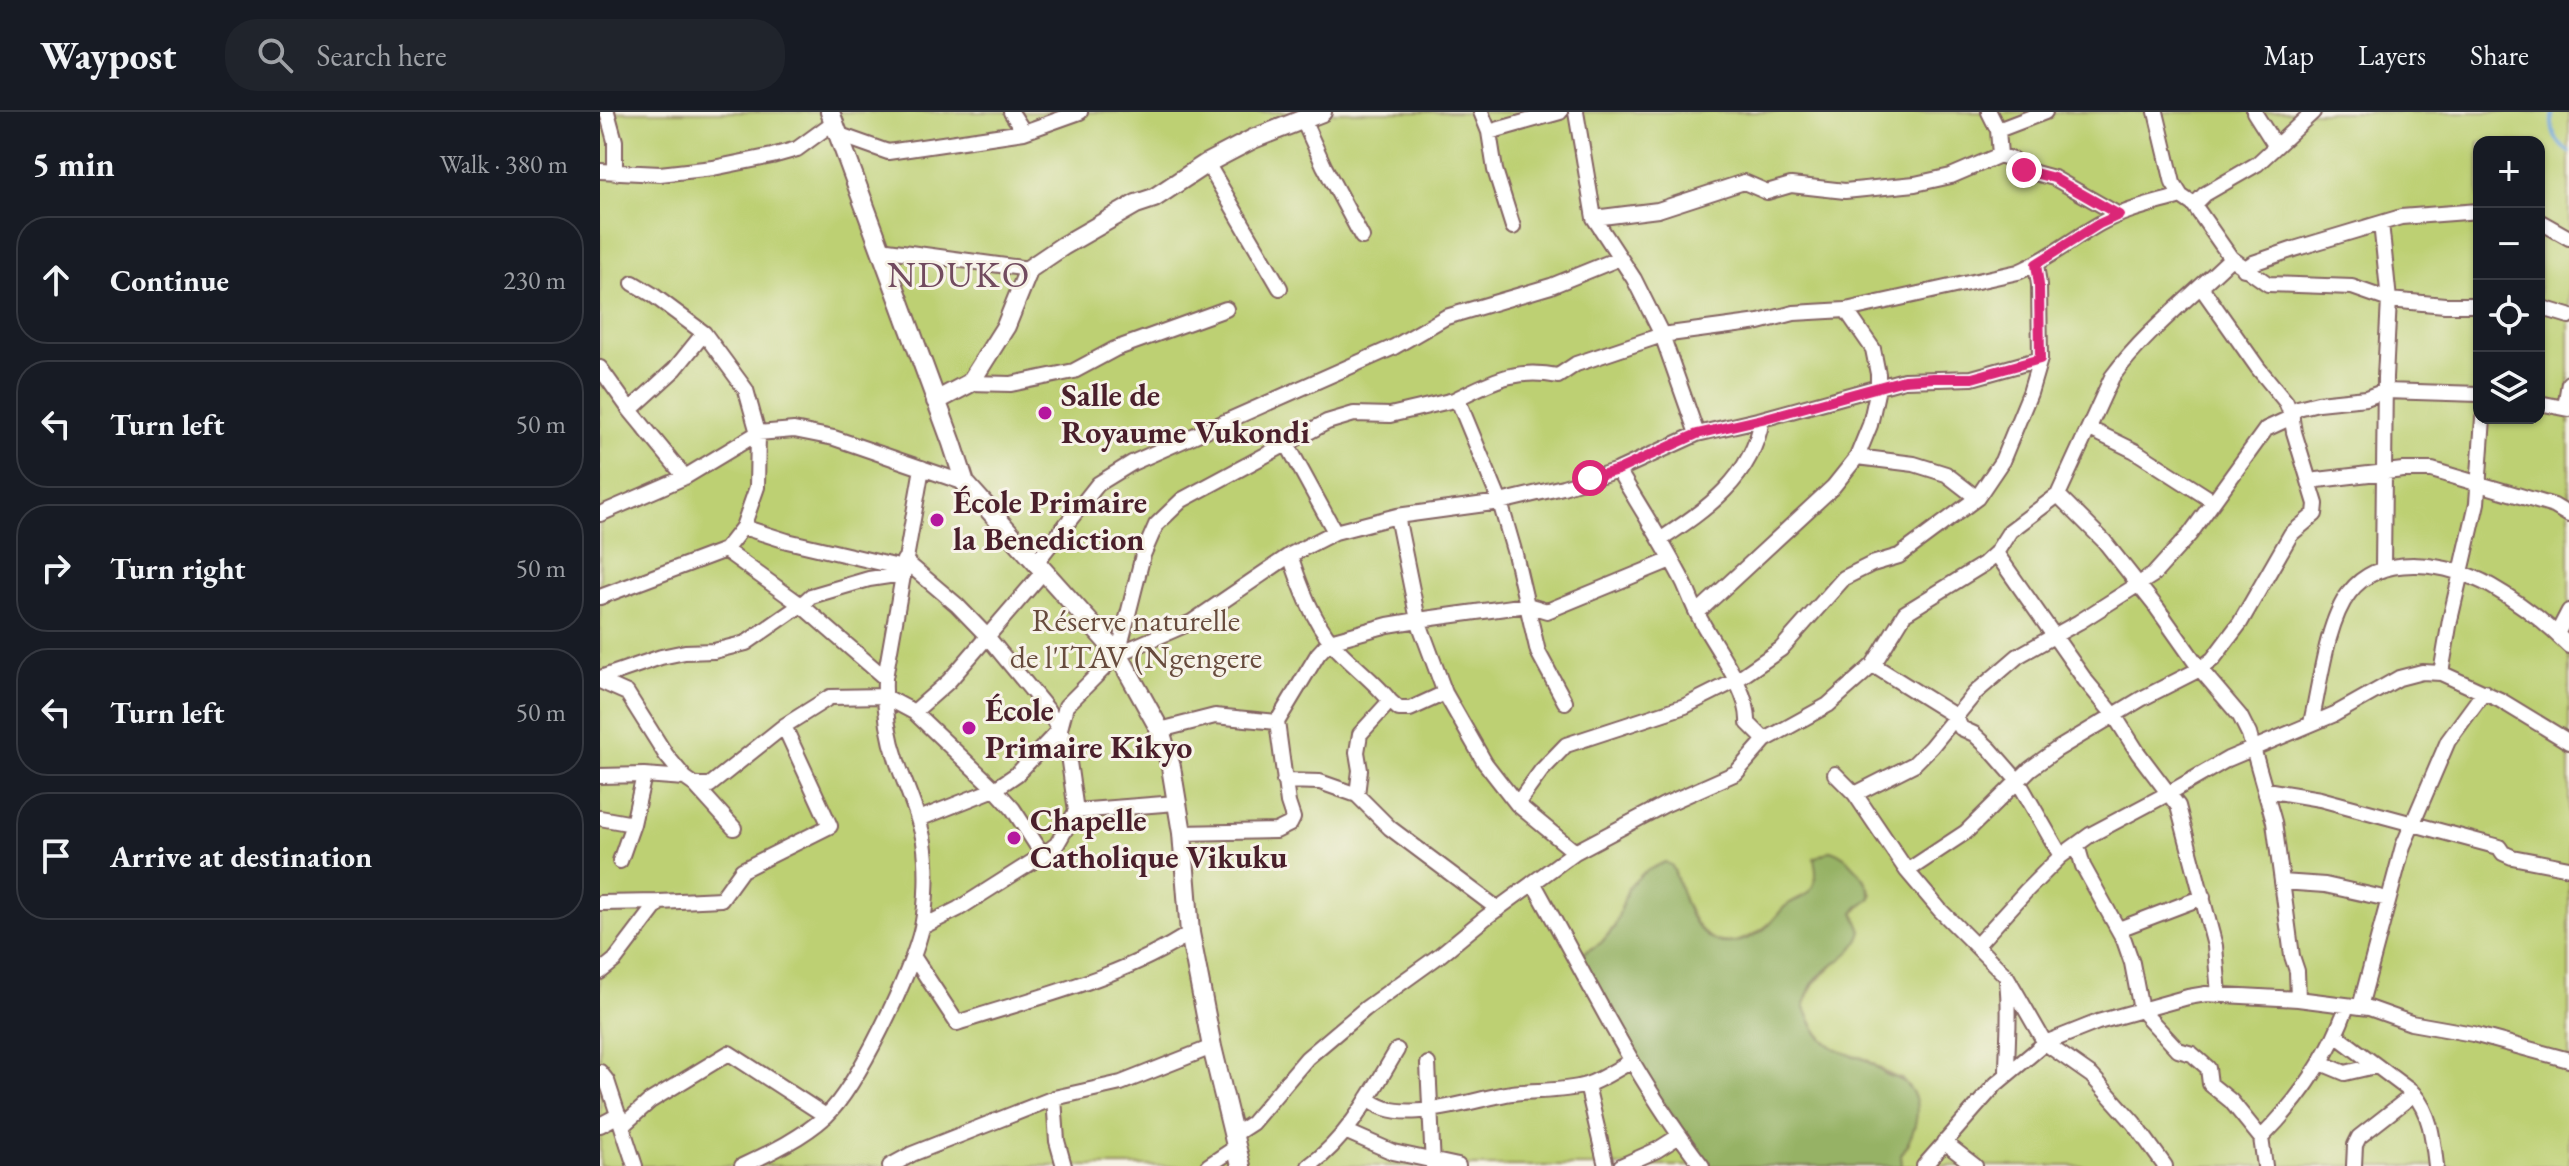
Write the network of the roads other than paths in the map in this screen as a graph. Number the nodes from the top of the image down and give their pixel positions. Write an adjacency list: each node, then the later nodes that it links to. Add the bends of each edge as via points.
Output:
1 (607, 112): 21 (street, via 615,141)
2 (1011, 112): 16 (street)
3 (1080, 112): 16 (street)
4 (1322, 112): 13 (street)
5 (1481, 112): 17 (street)
6 (1560, 112): 17 (street)
7 (1576, 112): 26 (street)
8 (1989, 112): 15 (street)
9 (2045, 112): 15 (street)
10 (2156, 112): 22 (street)
11 (2254, 112): 18 (street)
12 (2313, 112): 18 (street)
13 (1303, 120): 20 (street); 30 (street)
14 (835, 123): 16 (street, via 888,152); 21 (street, via 797,149 772,156 660,174); 32 (street)
15 (1998, 130): 19 (street)
16 (1024, 132)
17 (1489, 132): 29 (street)
18 (2275, 145): 23 (street, via 2257,164)
19 (2000, 155): 25 (street); 26 (street, via 1951,176 1915,184 1845,191 1791,185 1767,192 1744,182 1658,210)
20 (1207, 163): 36 (street); 40 (street)
21 (608, 172)
22 (2181, 196): 23 (street); 25 (street)
23 (2194, 205): 34 (street)
24 (2473, 211): 27 (street, via 2417,214)
25 (2119, 215): 35 (street)
26 (1594, 218): 33 (street)
27 (2381, 223): 37 (street); 41 (street)
28 (2545, 224): 31 (street)
29 (1513, 227)
30 (1362, 237)
31 (2569, 238)
32 (880, 249): 36 (street); 57 (street)
33 (1620, 258): 48 (street); 91 (street, via 1551,286 1446,317 1394,347 1132,463 1098,484)
34 (2231, 258): 37 (street); 39 (street)
35 (2036, 264): 45 (street); 49 (street)
36 (1029, 269): 51 (street, via 1006,326)
37 (2244, 269): 41 (street, via 2268,284 2352,287)
38 (633, 283): 47 (street)
39 (2201, 287): 61 (street); 64 (street, via 2121,365)
40 (1280, 288)
41 (2389, 300): 42 (street); 54 (street)
42 (2473, 305)
43 (1226, 309): 51 (street, via 1115,349 1074,371 1011,384)
44 (2545, 309): 46 (street)
45 (1846, 310): 48 (street, via 1794,313); 53 (street, via 1873,349)
46 (2569, 316)
47 (704, 333): 60 (street, via 675,369); 65 (street, via 746,390)
48 (1662, 335): 56 (street, via 1576,364 1558,376 1502,376); 66 (street)
49 (2040, 359): 53 (street, via 1972,378 1904,380); 77 (street, via 2002,461)
50 (600, 368): 60 (street)
51 (970, 383): 57 (street)
52 (2569, 383): 59 (street)
53 (1878, 388): 62 (street); 68 (street)
54 (2385, 391): 55 (street); 61 (street, via 2298,408); 71 (street)
55 (2473, 394)
56 (1454, 400): 67 (street, via 1390,415 1354,414); 79 (street)
57 (936, 401): 74 (street)
58 (2545, 404): 59 (street)
59 (2567, 408)
60 (630, 410): 72 (street)
61 (2292, 416): 73 (street); 78 (street, via 2266,429)
62 (1762, 419): 66 (street); 85 (street, via 1758,442 1738,475 1702,513)
63 (2483, 424): 75 (street)
64 (2090, 429): 76 (street); 78 (street)
65 (758, 433): 69 (street, via 794,430 834,438); 72 (street); 83 (street, via 757,487)
66 (1697, 434): 70 (street)
67 (1287, 444): 84 (street); 106 (street, via 1182,500 1156,525)
68 (1857, 457): 77 (street, via 1946,474); 99 (street, via 1833,487)
69 (922, 468): 74 (street); 90 (street)
70 (1618, 470): 79 (street); 85 (street)
71 (2384, 472): 73 (street); 75 (street, via 2432,470); 92 (street)
72 (685, 477): 80 (street)
73 (2309, 481): 108 (street, via 2315,514 2291,534 2228,641)
74 (965, 483): 91 (street)
75 (2479, 484): 81 (street); 93 (street)
76 (2058, 495): 87 (street, via 2010,531); 94 (street, via 2091,525)
77 (1977, 498): 112 (street, via 1899,556 1844,578 1781,649)
78 (2213, 501): 94 (street, via 2173,555)
79 (1500, 502): 82 (street); 97 (street)
80 (600, 514)
81 (2569, 515)
82 (1397, 516): 84 (street); 100 (street)
83 (743, 527): 86 (street); 90 (street)
84 (1335, 532): 88 (street)
85 (1660, 540): 89 (street)
86 (725, 550): 95 (street); 96 (street)
87 (1996, 553): 103 (street); 107 (street, via 1905,613)
88 (1290, 555): 104 (street); 106 (street, via 1192,622)
89 (1671, 560): 97 (street, via 1547,611); 99 (street)
90 (903, 568): 96 (street, via 811,596); 102 (street, via 957,605); 110 (street)
91 (1039, 568): 102 (street); 106 (street)
92 (2383, 568): 93 (street, via 2431,566); 122 (street, via 2362,580 2342,604 2332,626)
93 (2462, 574): 101 (street, via 2490,585); 109 (street)
94 (2137, 585): 103 (street); 108 (street)
95 (600, 597)
96 (801, 605): 110 (street); 111 (street, via 746,643 661,657)
97 (1527, 605): 100 (street); 117 (street, via 1538,652)
98 (2569, 611): 101 (street)
99 (1697, 613): 112 (street)
100 (1418, 620): 104 (street); 114 (street)
101 (2557, 634): 105 (street)
102 (986, 635): 118 (street, via 949,681); 124 (street)
103 (2055, 635): 119 (street); 120 (street, via 2018,656)
104 (1330, 641): 116 (street); 121 (street)
105 (2569, 646)
106 (1118, 654): 124 (street, via 1066,706); 125 (street)
107 (1873, 665): 120 (street); 126 (street, via 1828,705)
108 (2200, 669): 119 (street); 128 (street, via 2240,716)
109 (2441, 673): 113 (street); 122 (street, via 2399,678)
110 (885, 678): 115 (street)
111 (600, 680): 134 (street, via 627,693)
112 (1735, 681): 126 (street, via 1748,723); 141 (street, via 1685,706 1566,745)
113 (2484, 692): 127 (street); 145 (street, via 2448,741)
114 (1445, 693): 116 (street, via 1410,709 1399,709); 141 (street, via 1485,763)
115 (884, 696): 118 (street); 123 (street, via 830,697); 144 (street, via 896,760)
116 (1390, 701): 139 (street, via 1360,734)
117 (1565, 702)
118 (914, 712): 135 (street)
119 (2114, 715): 133 (street, via 2056,750); 137 (street)
120 (1955, 716): 133 (street, via 1961,728 1974,734); 138 (street, via 1914,764)
121 (1277, 722): 125 (street, via 1215,716); 132 (street)
122 (2311, 723): 128 (street)
123 (784, 726): 134 (street, via 710,785); 160 (street, via 830,826 742,870 721,899)
124 (1060, 729): 135 (street); 142 (street)
125 (1160, 730): 140 (street)
126 (1765, 740): 150 (street, via 1736,773)
127 (2569, 742)
128 (2253, 747): 136 (street); 137 (street)
129 (1835, 774): 138 (street)
130 (644, 775): 131 (street); 134 (street); 146 (street)
131 (600, 776)
132 (1284, 781): 139 (street, via 1320,782); 148 (street, via 1293,818 1285,827)
133 (2018, 781): 152 (street); 155 (street, via 1966,832)
134 (690, 782): 147 (street)
135 (995, 789): 144 (street); 151 (street)
136 (2266, 790): 145 (street); 156 (street)
137 (2169, 793): 149 (street); 158 (street, via 2182,817)
138 (1855, 794): 155 (street)
139 (1357, 795): 162 (street, via 1390,828)
140 (1176, 803): 142 (street); 148 (street)
141 (1517, 804): 150 (street)
142 (1076, 811): 151 (street, via 1057,844)
143 (600, 818): 146 (street)
144 (919, 819): 163 (street, via 925,845)
145 (2412, 823): 154 (street, via 2499,847 2512,857); 159 (street)
146 (633, 824): 153 (street)
147 (734, 828)
148 (1182, 833): 165 (street)
149 (2077, 845): 152 (street); 164 (street, via 2083,866)
150 (1575, 852): 157 (street)
151 (1043, 855): 163 (street)
152 (2061, 856): 166 (street)
153 (620, 861)
154 (2569, 868)
155 (1907, 871): 166 (street)
156 (2282, 882): 159 (street); 171 (street)
157 (1534, 884): 162 (street); 179 (street)
158 (2203, 897): 164 (street); 170 (street)
159 (2388, 899): 172 (street)
160 (659, 902): 161 (street); 168 (street)
161 (600, 903)
162 (1498, 909): 196 (street, via 1307,1058)
163 (922, 927): 167 (street)
164 (2119, 929): 173 (street)
165 (1190, 933): 167 (street, via 1161,952 1098,978 957,1023); 176 (street)
166 (1977, 945): 169 (street)
167 (913, 956): 190 (street, via 869,1050)
168 (600, 972)
169 (2007, 977): 175 (street); 184 (street)
170 (2219, 995): 171 (street); 173 (street)
171 (2298, 999): 172 (street)
172 (2354, 1006): 174 (street); 178 (street)
173 (2141, 1010): 175 (street); 195 (street, via 2178,1050 2208,1068 2210,1084)
174 (2337, 1036): 180 (street); 182 (street)
175 (2045, 1043): 184 (street); 212 (street, via 2092,1076)
176 (1212, 1047): 187 (street, via 1121,1083); 196 (street)
177 (1397, 1050): 188 (street)
178 (2569, 1060)
179 (1630, 1062): 185 (street); 194 (street)
180 (2321, 1063): 182 (street, via 2345,1073); 195 (street)
181 (1428, 1064): 189 (street)
182 (2375, 1066): 186 (street)
183 (600, 1072): 191 (street)
184 (2007, 1074): 197 (street)
185 (1587, 1085): 189 (street, via 1511,1093); 207 (street)
186 (2414, 1094): 214 (street, via 2356,1141); 215 (street, via 2426,1112)
187 (1054, 1098): 201 (street); 202 (street)
188 (1368, 1098): 189 (street, via 1376,1106); 193 (street)
189 (1430, 1110): 198 (street)
190 (826, 1116): 191 (street, via 729,1053); 200 (street)
191 (621, 1121): 192 (street); 199 (street)
192 (600, 1125)
193 (1345, 1131): 198 (street); 205 (street)
194 (1679, 1136): 208 (street); 209 (street)
195 (2261, 1138): 213 (street)
196 (1233, 1142): 203 (street); 204 (street)
197 (1944, 1142): 210 (street); 211 (street)
198 (1433, 1163): 206 (street)
199 (635, 1166)
200 (742, 1166)
201 (890, 1166)
202 (1064, 1166)
203 (1208, 1166)
204 (1241, 1166)
205 (1309, 1166)
206 (1458, 1166)
207 (1606, 1166)
208 (1621, 1166)
209 (1702, 1166)
210 (1924, 1166)
211 (1975, 1166)
212 (2165, 1166)
213 (2265, 1166)
214 (2354, 1166)
215 (2436, 1166)

